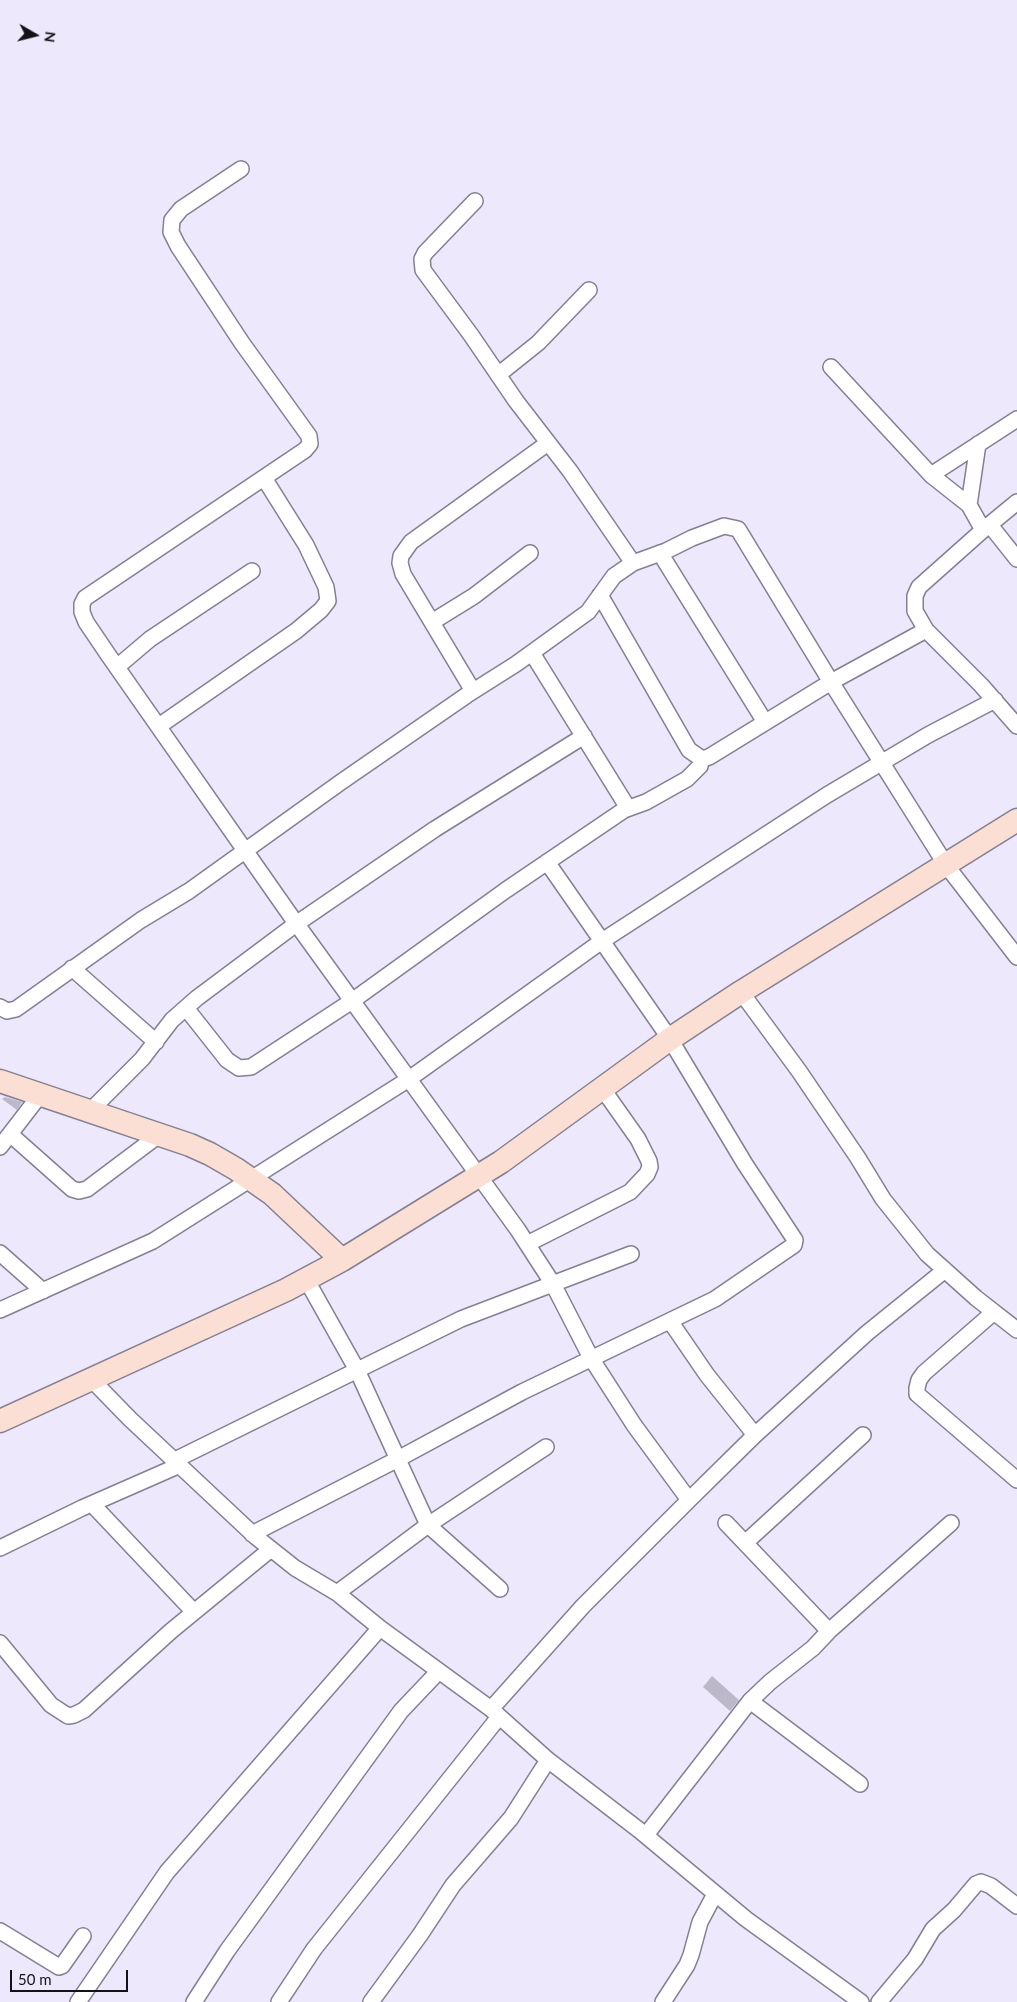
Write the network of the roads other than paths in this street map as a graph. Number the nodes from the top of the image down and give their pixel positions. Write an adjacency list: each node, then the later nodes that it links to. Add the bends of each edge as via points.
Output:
1 (241, 168): 10 (street, via 181,209 172,220 171,232 242,343 309,436 310,444 305,450)
2 (475, 201): 5 (street, via 425,253 422,265 427,277)
3 (589, 290): 5 (street, via 538,343)
4 (831, 367): 9 (street)
5 (498, 375): 7 (street)
6 (1017, 419): 8 (street)
7 (548, 443): 17 (street); 20 (street, via 404,550 400,563 403,574)
8 (978, 444): 9 (street); 12 (street)
9 (931, 475): 12 (street)
10 (264, 478): 23 (street, via 85,598 81,608 86,622); 28 (street, via 306,545 326,586 328,600 296,631)
11 (1017, 502): 13 (street)
12 (969, 505): 13 (street)
13 (987, 527): 16 (street); 21 (street, via 919,588 915,596 915,611)
14 (530, 553): 20 (street, via 474,596)
15 (660, 553): 17 (street); 24 (street, via 724,526 738,529); 27 (street)
16 (1017, 559)
17 (633, 562): 19 (street, via 614,576)
18 (252, 571): 23 (street, via 150,639)
19 (600, 595): 22 (street, via 588,612); 31 (street, via 689,750)
20 (432, 622): 25 (street)
21 (926, 630): 24 (street); 26 (street)
22 (532, 653): 25 (street); 30 (street)
23 (117, 667): 28 (street)
24 (831, 682): 27 (street); 32 (street)
25 (473, 691): 35 (street)
26 (995, 700): 29 (street); 32 (street)
27 (765, 722): 31 (street, via 710,758)
28 (159, 726): 35 (street)
29 (1017, 726)
30 (584, 736): 33 (street); 38 (street, via 435,829)
31 (702, 759): 33 (street, via 688,779)
32 (882, 762): 37 (street); 39 (street)
33 (628, 808): 36 (street)
34 (1017, 820): 37 (street)
35 (245, 849): 38 (street); 41 (street, via 189,891)
36 (548, 862): 39 (street); 43 (street)
37 (946, 865): 40 (street); 42 (street)
38 (296, 924): 43 (street); 45 (street)
39 (602, 941): 46 (street); 48 (street)
40 (1017, 956)
41 (72, 968): 44 (street, via 16,1008 7,1012); 47 (street)
42 (741, 992): 46 (street); 62 (street, via 799,1071 883,1200 927,1254)
43 (352, 1001): 45 (street, via 243,1068 227,1060); 48 (street)
44 (0, 1007)
45 (186, 1008): 47 (street, via 172,1020)
46 (670, 1039): 50 (street); 68 (street, via 795,1242 792,1248 715,1299)
47 (156, 1042): 52 (street)
48 (409, 1079): 56 (street); 57 (street)
49 (0, 1081): 51 (street)
50 (602, 1088): 56 (street); 58 (street, via 638,1139 649,1161 648,1174 630,1192)
51 (40, 1095): 52 (street); 53 (street)
52 (90, 1111): 54 (street)
53 (10, 1134): 54 (street, via 72,1189 79,1191); 55 (street)
54 (160, 1135): 57 (street, via 210,1154)
55 (0, 1147)
56 (480, 1175): 58 (street); 61 (street)
57 (252, 1180): 61 (street, via 272,1194); 65 (street, via 153,1241)
58 (527, 1244): 64 (street)
59 (0, 1253): 65 (street)
60 (631, 1254): 64 (street)
61 (342, 1260): 63 (street)
62 (945, 1270): 67 (street); 74 (street, via 867,1334)
63 (306, 1279): 71 (street); 72 (street)
64 (553, 1284): 70 (street); 71 (street, via 460,1320)
65 (42, 1292): 66 (street)
66 (0, 1310)
67 (994, 1312): 69 (street); 79 (street, via 924,1373 919,1380 917,1394)
68 (670, 1321): 70 (street); 74 (street, via 707,1375)
69 (1017, 1330)
70 (591, 1358): 77 (street); 80 (street)
71 (357, 1370): 77 (street); 78 (street)
72 (92, 1380): 73 (street); 78 (street)
73 (0, 1421)
74 (755, 1435): 80 (street)
75 (863, 1435): 86 (street)
76 (546, 1447): 84 (street)
77 (398, 1459): 84 (street); 85 (street)
78 (178, 1462): 81 (street); 85 (street)
79 (1017, 1480)
80 (688, 1500): 97 (street, via 583,1606)
81 (92, 1504): 87 (street); 91 (street)
82 (726, 1523): 86 (street)
83 (951, 1523): 93 (street)
84 (428, 1525): 89 (street); 90 (street)
85 (252, 1534): 88 (street)
86 (745, 1543): 93 (street)
87 (0, 1548)
88 (271, 1549): 90 (street, via 294,1568); 91 (street)
89 (500, 1589)
90 (337, 1593): 92 (street)
91 (194, 1612): 94 (street, via 84,1710 68,1716 51,1705)
92 (380, 1628): 95 (street); 105 (street, via 167,1872)
93 (829, 1631): 96 (street)
94 (0, 1643)
95 (440, 1671): 97 (street); 106 (street, via 401,1711 227,1951)
96 (750, 1701): 99 (street); 100 (street)
97 (495, 1713): 98 (street); 107 (street, via 314,1949)
98 (548, 1760): 100 (street); 108 (street, via 511,1818 453,1885)
99 (860, 1784)
100 (646, 1835): 101 (street)
101 (715, 1894): 109 (street, via 700,1922 692,1955); 110 (street)
102 (1017, 1906): 111 (street, via 992,1886 981,1882 976,1884 933,1929 914,1959)
103 (0, 1931): 104 (street, via 61,1967)
104 (83, 1936)
105 (78, 2002)
106 (194, 2002)
107 (279, 2002)
108 (371, 2002)
109 (663, 2002)
110 (861, 2002)
111 (879, 2002)

